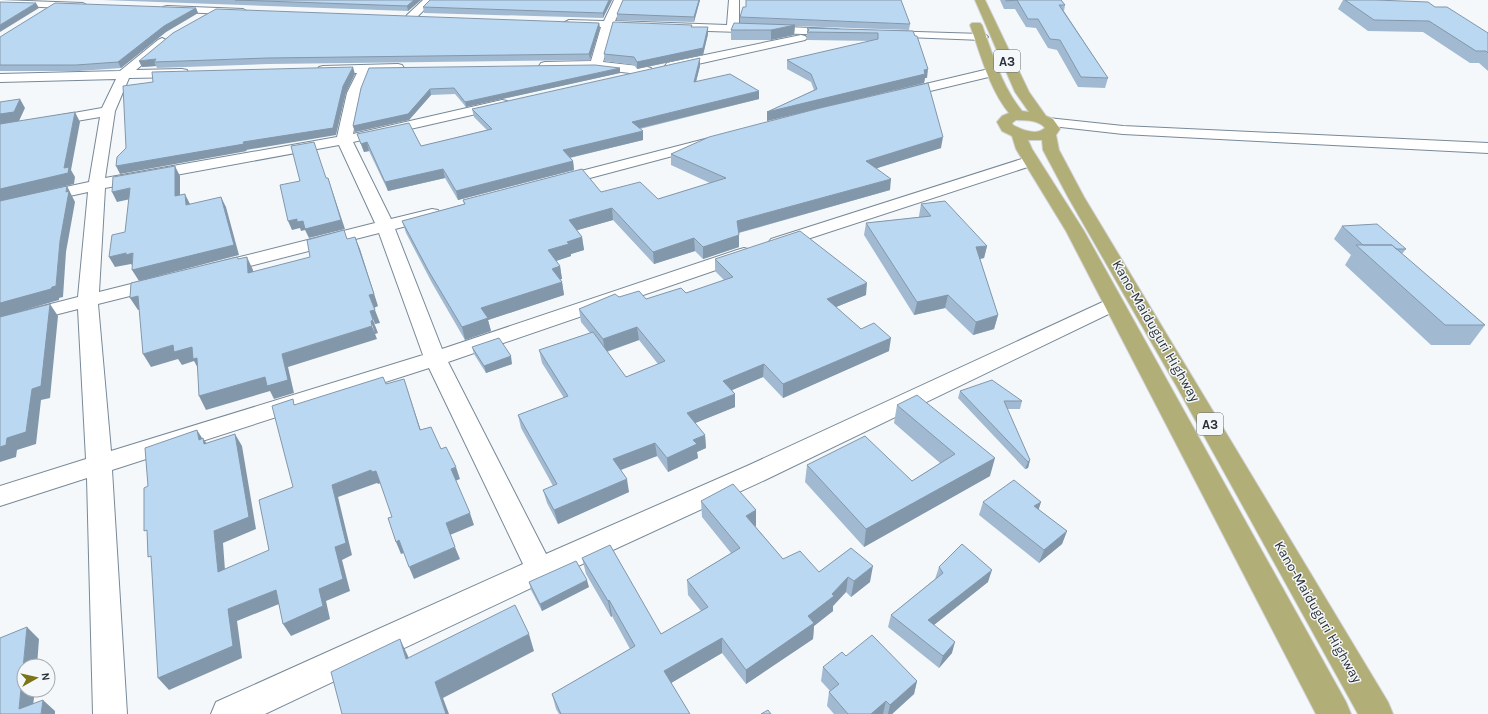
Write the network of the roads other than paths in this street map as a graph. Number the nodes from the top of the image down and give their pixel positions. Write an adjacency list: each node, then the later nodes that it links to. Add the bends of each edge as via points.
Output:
1 (234, 0): 10 (street)
2 (429, 0): 14 (street, via 408,17)
3 (620, 0): 17 (street)
4 (734, 0): 18 (street)
5 (980, 0): 39 (highway, Kano-Maiduguri Highway / A3, via 1022,92)
6 (0, 2): 7 (street)
7 (57, 2): 8 (street); 12 (street)
8 (92, 6)
9 (153, 8): 10 (street)
10 (214, 11): 11 (street); 16 (street)
11 (254, 12)
12 (37, 16)
13 (972, 16): 23 (highway, Kano-Maiduguri Highway / A3)
14 (427, 18)
15 (560, 22): 17 (street)
16 (190, 24)
17 (608, 24): 18 (street); 24 (street)
18 (733, 27): 19 (street)
19 (831, 32): 20 (street); 29 (street)
20 (847, 32)
21 (871, 33): 23 (street)
22 (171, 35): 32 (street)
23 (982, 37): 31 (highway, Kano-Maiduguri Highway / A3)
24 (596, 65): 25 (street); 29 (street)
25 (532, 66)
26 (413, 68): 27 (street)
27 (365, 69): 28 (street); 42 (street, via 354,93)
28 (314, 70)
29 (655, 70): 34 (street)
30 (193, 72): 32 (street)
31 (993, 72): 35 (street); 38 (highway, Kano-Maiduguri Highway / A3)
32 (124, 74): 33 (street); 37 (street)
33 (0, 78)
34 (608, 80)
35 (885, 98)
36 (515, 101): 42 (street)
37 (108, 111): 40 (street); 47 (street)
38 (1018, 125): 39 (highway); 45 (highway, Kano-Maiduguri Highway / A3)
39 (1047, 127): 43 (street); 64 (highway, Kano-Maiduguri Highway / A3, via 1051,150 1076,197)
40 (0, 130)
41 (724, 138): 48 (street)
42 (344, 140): 47 (street); 51 (street)
43 (1463, 147): 44 (street); 46 (street)
44 (1488, 148)
45 (1030, 161): 55 (highway, Kano-Maiduguri Highway / A3, via 1068,219); 57 (street, via 825,226)
46 (1488, 163)
47 (96, 185): 49 (street); 54 (street)
48 (539, 186)
49 (0, 206)
50 (446, 210): 51 (street)
51 (385, 226): 52 (street); 57 (street)
52 (202, 272)
53 (172, 280): 54 (street)
54 (88, 301): 56 (street); 58 (street)
55 (1114, 304): 60 (street, via 756,473); 63 (highway, Kano-Maiduguri Highway / A3)
56 (0, 323)
57 (435, 359): 58 (street); 60 (street)
58 (99, 464): 59 (street); 61 (street)
59 (0, 496)
60 (540, 570): 62 (street)
61 (110, 714)
62 (228, 714)
63 (1334, 714)
64 (1376, 714)

